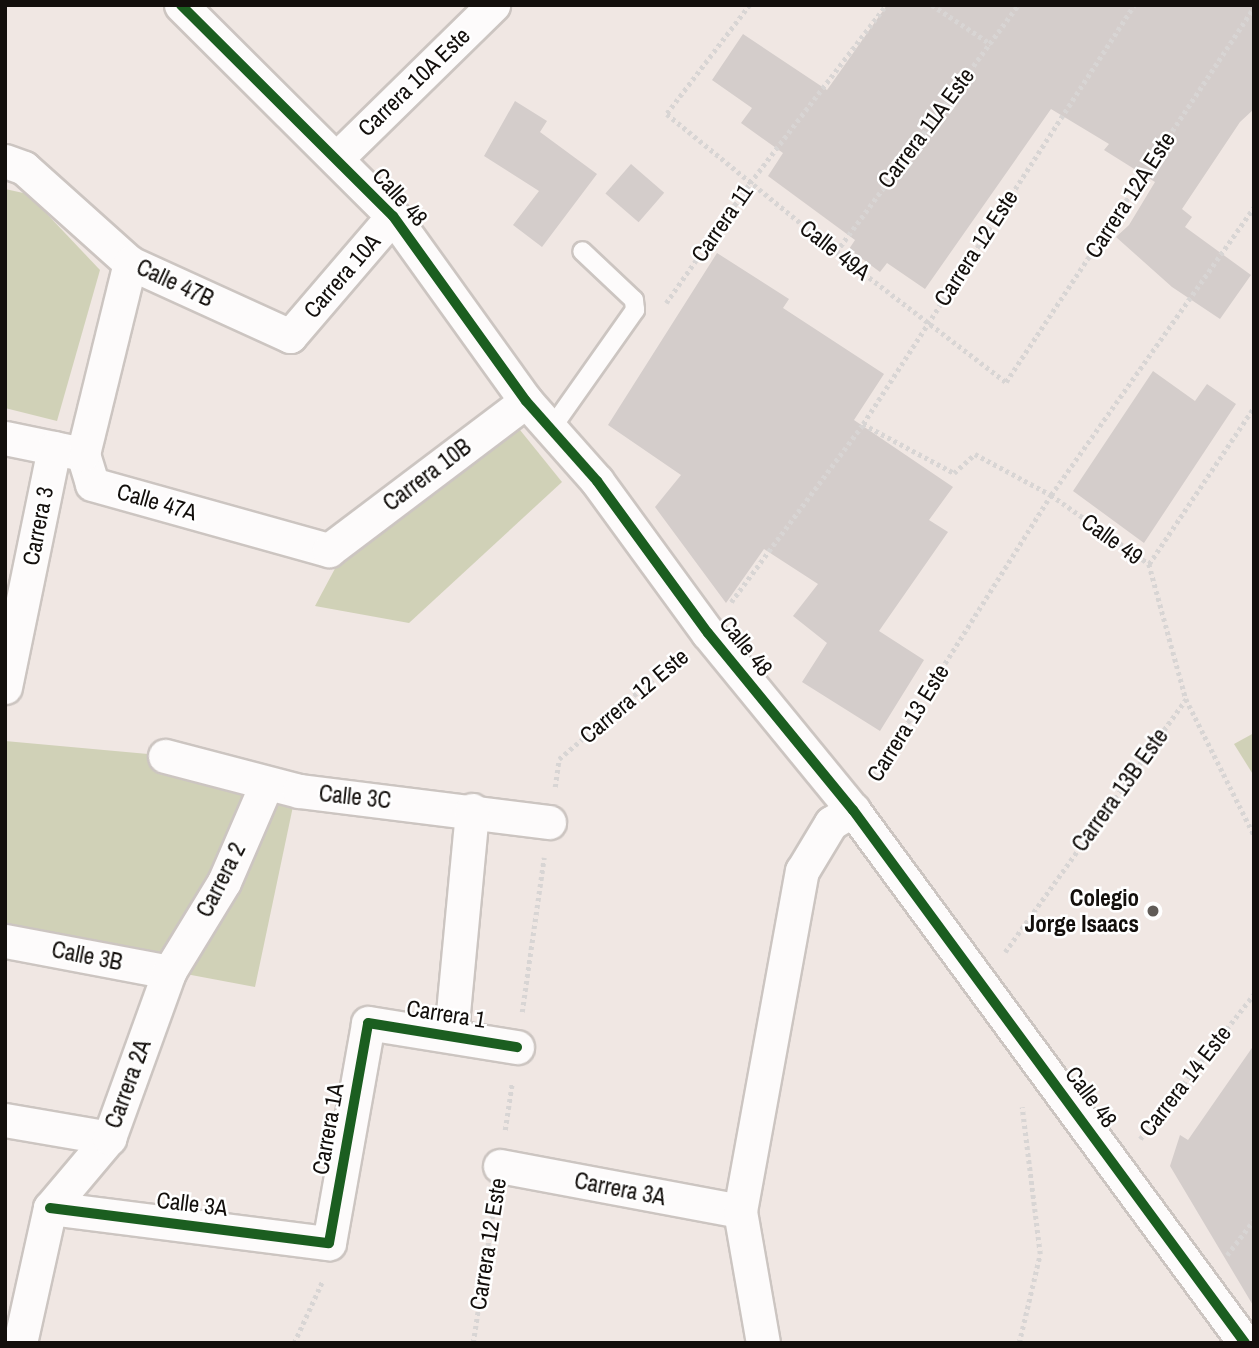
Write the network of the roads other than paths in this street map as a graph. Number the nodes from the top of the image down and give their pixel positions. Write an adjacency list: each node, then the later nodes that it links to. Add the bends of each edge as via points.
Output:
1 (181, 5): 3 (street, Calle 48)
2 (493, 5): 3 (street, Carrera 10A Este)
3 (336, 159): 5 (street, Calle 48)
4 (5, 161): 7 (street, Calle 47B, via 24,168)
5 (393, 216): 8 (street, Carrera 10A); 9 (street, Calle 48)
6 (582, 251): 10 (lane, via 634,300 635,310)
7 (130, 263): 8 (street, Calle 47B); 12 (street, Carrera 3)
8 (290, 336)
9 (526, 401): 10 (street, Calle 48); 13 (street, Carrera 10B)
10 (551, 429): 18 (street, Calle 48, via 597,481 708,633)
11 (5, 438): 12 (street)
12 (68, 451): 13 (street, Calle 47A, via 92,484); 14 (street, Carrera 3)
13 (329, 550)
14 (5, 687)
15 (165, 756): 16 (street, Calle 3C)
16 (266, 785): 17 (street, Calle 3C); 21 (street, Carrera 2, via 223,882)
17 (472, 810): 19 (street, Calle 3C); 23 (street)
18 (853, 810): 29 (street, via 831,823 802,871); 33 (street, Calle 48)
19 (549, 822)
20 (5, 941): 21 (street, Calle 3B)
21 (169, 972): 26 (street, Carrera 2A)
22 (368, 1023): 23 (street, Carrera 1); 30 (street, Carrera 1A)
23 (451, 1034): 24 (street, Carrera 1)
24 (517, 1048)
25 (5, 1120): 26 (street)
26 (109, 1138): 28 (street, Carrera 2A)
27 (500, 1166): 29 (street, Carrera 3A)
28 (50, 1208): 30 (street, Calle 3A); 31 (street, Carrera 2A)
29 (740, 1211): 32 (street)
30 (329, 1243)
31 (20, 1343)
32 (763, 1343)
33 (1245, 1343)

